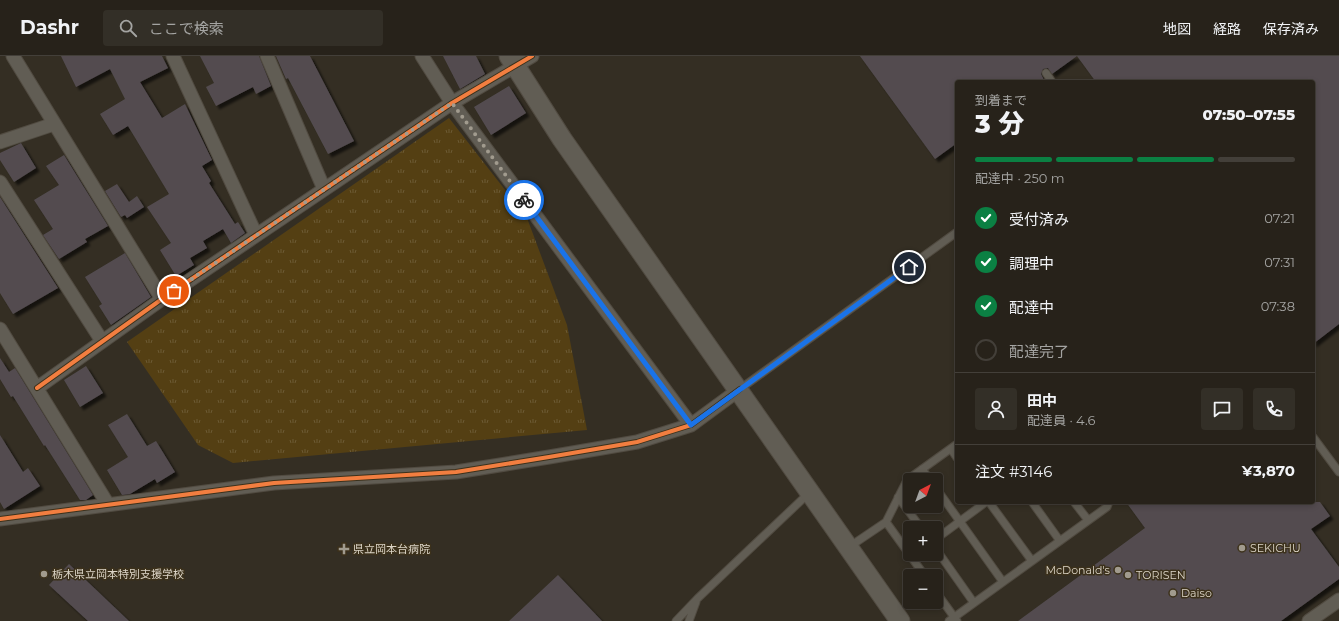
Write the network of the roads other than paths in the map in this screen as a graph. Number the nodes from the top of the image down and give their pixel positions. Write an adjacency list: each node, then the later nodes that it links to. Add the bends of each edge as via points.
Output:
1 (13, 56): 10 (street)
2 (173, 56): 15 (street)
3 (267, 56): 13 (street)
4 (422, 56): 9 (street)
5 (532, 56): 6 (street)
6 (512, 61): 9 (street); 20 (main road, via 562,139)
7 (1046, 73): 8 (lane)
8 (1051, 80)
9 (452, 103): 13 (street); 21 (street)
10 (54, 124): 11 (street); 16 (street)
11 (0, 142)
12 (0, 182): 18 (street)
13 (324, 189): 15 (street)
14 (955, 233): 20 (lane)
15 (256, 235): 16 (street)
16 (162, 299): 18 (street)
17 (0, 329): 19 (street)
18 (102, 342): 19 (street)
19 (37, 388): 32 (street)
20 (740, 390): 21 (street); 29 (main road)
21 (691, 425): 32 (street, via 637,442 456,472 274,483)
22 (1315, 440): 27 (lane)
23 (955, 446): 24 (lane)
24 (951, 449): 25 (lane); 26 (lane)
25 (955, 455)
26 (922, 469): 28 (lane); 30 (lane, via 907,480)
27 (1339, 472)
28 (925, 473)
29 (811, 491): 46 (main road); 50 (lane)
30 (898, 497): 40 (lane); 42 (lane)
31 (943, 498): 41 (lane)
32 (107, 503): 38 (street)
33 (983, 504): 41 (lane)
34 (990, 504): 48 (lane)
35 (1033, 504): 44 (lane)
36 (1076, 504): 39 (lane)
37 (1108, 504): 39 (lane)
38 (0, 518)
39 (1088, 520): 44 (lane)
40 (916, 521)
41 (960, 521): 43 (lane); 49 (lane)
42 (886, 522): 45 (lane); 46 (lane)
43 (943, 534)
44 (1060, 541): 48 (lane)
45 (903, 543)
46 (849, 547): 57 (main road)
47 (943, 559): 53 (lane)
48 (1032, 561): 49 (lane)
49 (1003, 582): 53 (lane)
50 (698, 598): 55 (lane); 56 (lane)
51 (1339, 600): 58 (street)
52 (943, 603): 54 (lane)
53 (974, 603): 54 (lane)
54 (954, 620)
55 (676, 621)
56 (689, 621)
57 (900, 621)
58 (1309, 621)

